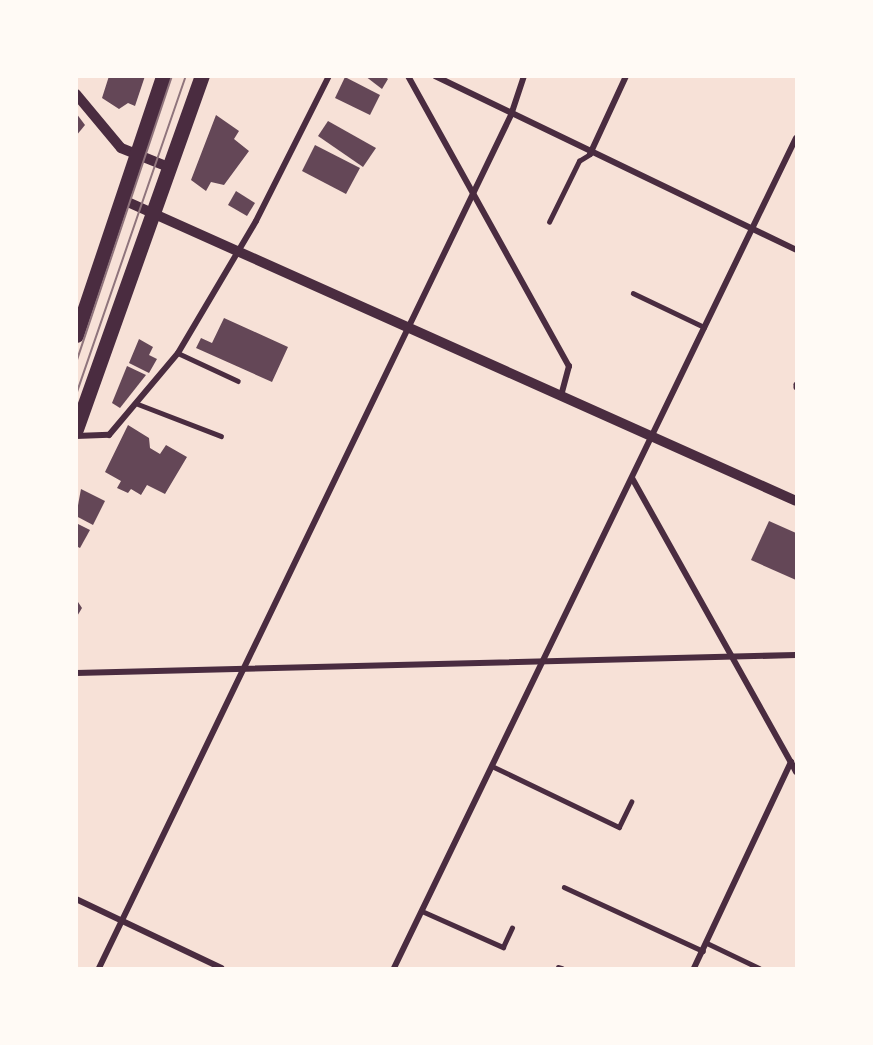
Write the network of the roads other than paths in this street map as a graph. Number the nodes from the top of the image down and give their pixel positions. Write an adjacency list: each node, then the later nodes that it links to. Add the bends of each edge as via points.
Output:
1 (162, 76): 12 (main road)
2 (202, 76): 13 (main road)
3 (329, 76): 20 (street)
4 (408, 76): 14 (street)
5 (435, 76): 9 (street)
6 (524, 76): 9 (street)
7 (626, 76): 11 (street)
8 (76, 94): 12 (street, via 111,138)
9 (511, 115): 11 (street); 14 (street)
10 (796, 138): 18 (street)
11 (590, 154): 17 (lane, via 579,161); 18 (street)
12 (136, 155): 13 (street); 15 (main road)
13 (171, 168): 16 (main road)
14 (472, 195): 22 (street); 27 (street, via 569,366)
15 (121, 199): 16 (street); 24 (main road)
16 (155, 212): 20 (street); 29 (main road)
17 (549, 222)
18 (752, 230): 19 (street); 23 (street)
19 (796, 250)
20 (239, 251): 22 (street); 25 (street)
21 (633, 293): 23 (lane)
22 (408, 326): 27 (street); 38 (street)
23 (704, 327): 32 (street)
24 (76, 334)
25 (177, 353): 26 (lane); 28 (street)
26 (238, 381)
27 (561, 394): 32 (street)
28 (138, 404): 30 (street, via 109,435); 31 (lane)
29 (76, 429)
30 (76, 436)
31 (221, 436)
32 (652, 436): 33 (street); 34 (street)
33 (632, 478): 36 (street); 37 (street)
34 (796, 501)
35 (796, 655): 36 (street)
36 (732, 657): 37 (street); 40 (street)
37 (542, 663): 38 (street); 41 (street)
38 (242, 669): 39 (street); 47 (street)
39 (76, 673)
40 (791, 762): 42 (street); 49 (street)
41 (492, 766): 43 (lane, via 619,827); 46 (street)
42 (796, 772)
43 (631, 802)
44 (564, 887): 50 (lane)
45 (76, 899): 47 (street)
46 (422, 911): 48 (lane, via 503,947); 53 (street)
47 (122, 921): 51 (street); 52 (street)
48 (512, 928)
49 (707, 943): 50 (street); 55 (lane)
50 (703, 951): 54 (street)
51 (99, 969)
52 (221, 969)
53 (394, 969)
54 (694, 969)
55 (759, 969)

